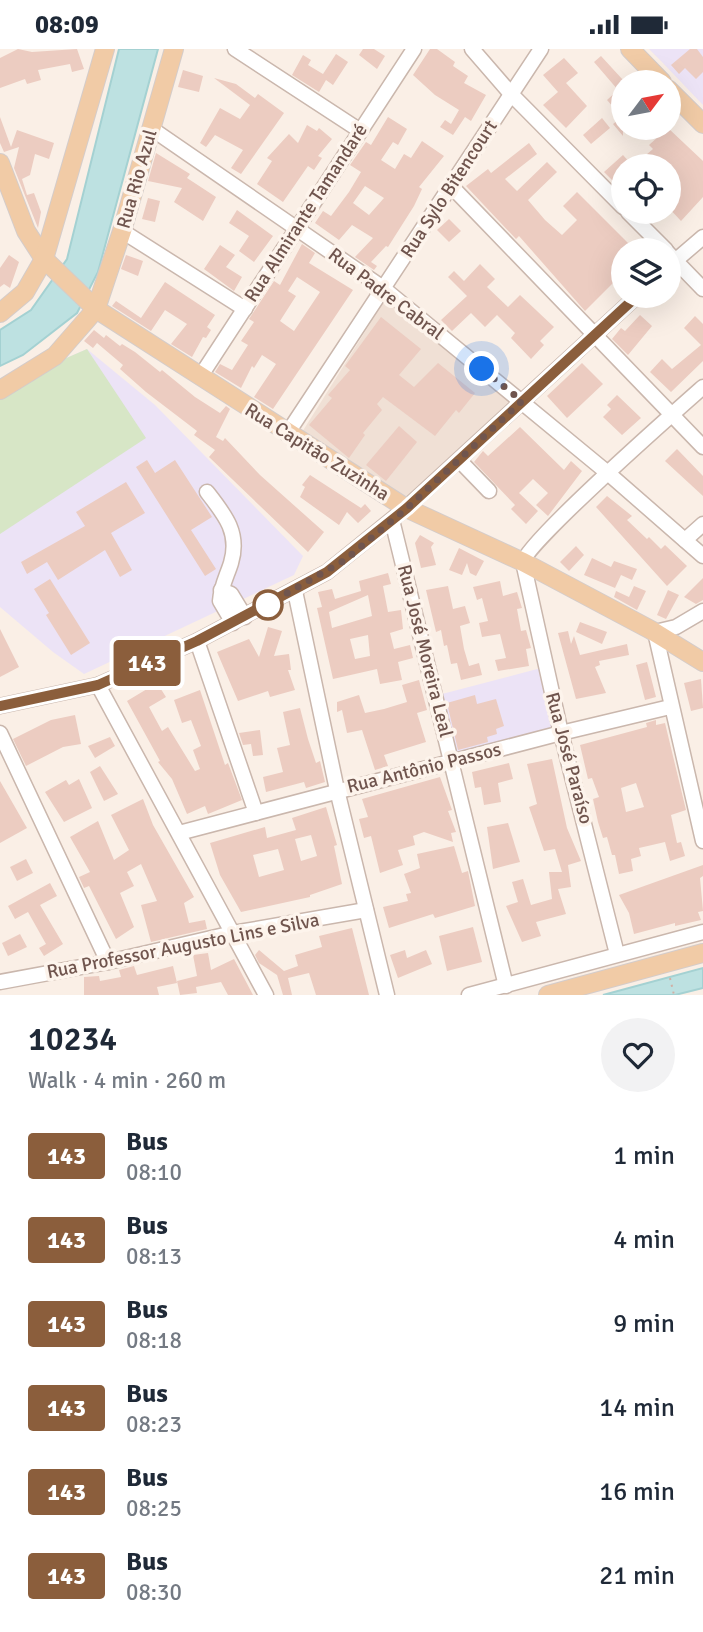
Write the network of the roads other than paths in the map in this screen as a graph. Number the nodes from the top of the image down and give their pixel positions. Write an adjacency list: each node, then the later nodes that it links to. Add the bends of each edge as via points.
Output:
1 (105, 49): 23 (main road)
2 (174, 49): 12 (main road, Rua Rio Azul)
3 (235, 49): 13 (street)
4 (414, 49): 13 (street, Rua Almirante Tamandaré)
5 (472, 49): 9 (street)
6 (541, 49): 9 (street, Rua Sylo Bitencourt)
7 (630, 49): 8 (main road)
8 (650, 70)
9 (511, 94): 15 (street, Rua Sylo Bitencourt); 16 (street)
10 (681, 102): 11 (main road)
11 (703, 124)
12 (152, 129): 18 (street, Rua Padre Cabral); 19 (main road, Rua Rio Azul)
13 (359, 130): 18 (street, Rua Almirante Tamandaré)
14 (0, 163): 23 (main road, Rua Capitão Zuzinha, via 26,232)
15 (452, 187): 25 (street, Rua Sylo Bitencourt); 31 (street)
16 (611, 195)
17 (639, 224): 21 (street)
18 (297, 227): 25 (street, Rua Padre Cabral); 29 (street, Rua Almirante Tamandaré)
19 (122, 231): 27 (main road, Rua Rio Azul); 29 (street)
20 (703, 237): 22 (street)
21 (652, 238)
22 (681, 251)
23 (47, 263): 27 (main road, Rua Capitão Zuzinha); 30 (main road, via 25,292)
24 (681, 268): 26 (street)
25 (383, 288): 35 (street, Rua Padre Cabral); 37 (street, Rua Sylo Bitencourt)
26 (703, 289)
27 (92, 305): 32 (main road, Rua Capitão Zuzinha); 34 (main road, via 55,356)
28 (623, 308): 31 (street)
29 (244, 309): 32 (street, Rua Almirante Tamandaré)
30 (0, 313)
31 (593, 335): 35 (street); 36 (street)
32 (200, 377): 37 (main road, Rua Capitão Zuzinha)
33 (703, 387): 36 (street)
34 (0, 390)
35 (522, 401): 39 (street); 40 (street, Rua Padre Cabral)
36 (671, 415): 38 (street); 40 (street)
37 (287, 434): 43 (main road, Rua Capitão Zuzinha)
38 (703, 447)
39 (459, 460): 41 (street); 43 (street)
40 (609, 474): 46 (street, Rua Padre Cabral); 48 (street, via 527,550)
41 (489, 491)
42 (208, 492): 51 (street, via 231,523 234,535 221,590 230,594)
43 (407, 508): 44 (street); 48 (main road, Rua Capitão Zuzinha)
44 (392, 520): 49 (street, via 345,560); 60 (street, Rua José Moreira Leal)
45 (703, 524): 46 (street)
46 (685, 540): 47 (street, Rua Padre Cabral)
47 (703, 556)
48 (523, 562): 52 (main road, Rua Capitão Zuzinha); 59 (street, Rua José Paraíso)
49 (295, 591): 51 (street); 61 (street)
50 (703, 611): 52 (street, via 676,627)
51 (235, 614): 53 (street)
52 (655, 632): 54 (main road, Rua Capitão Zuzinha); 57 (street)
53 (197, 641): 55 (street); 62 (street)
54 (703, 662)
55 (98, 685): 56 (street); 64 (street)
56 (0, 706)
57 (670, 707): 59 (street, Rua Antônio Passos); 63 (street)
58 (0, 733): 71 (street)
59 (561, 733): 60 (street, Rua Antônio Passos); 70 (street, Rua José Paraíso)
60 (453, 762): 61 (street, Rua Antônio Passos); 73 (street, Rua José Moreira Leal)
61 (337, 790): 62 (street, Rua Antônio Passos); 66 (street)
62 (256, 813): 64 (street, Rua Antônio Passos)
63 (700, 815): 65 (street)
64 (179, 833): 68 (street)
65 (703, 841)
66 (366, 909): 68 (street, Rua Professor Augusto Lins e Silva); 75 (street)
67 (703, 932): 70 (street)
68 (233, 933): 71 (street, Rua Professor Augusto Lins e Silva); 74 (street)
69 (703, 953): 77 (main road)
70 (617, 954): 73 (street)
71 (108, 962): 72 (street, Rua Professor Augusto Lins e Silva)
72 (0, 982)
73 (506, 986): 76 (street)
74 (266, 995)
75 (387, 995)
76 (469, 995)
77 (548, 995)

